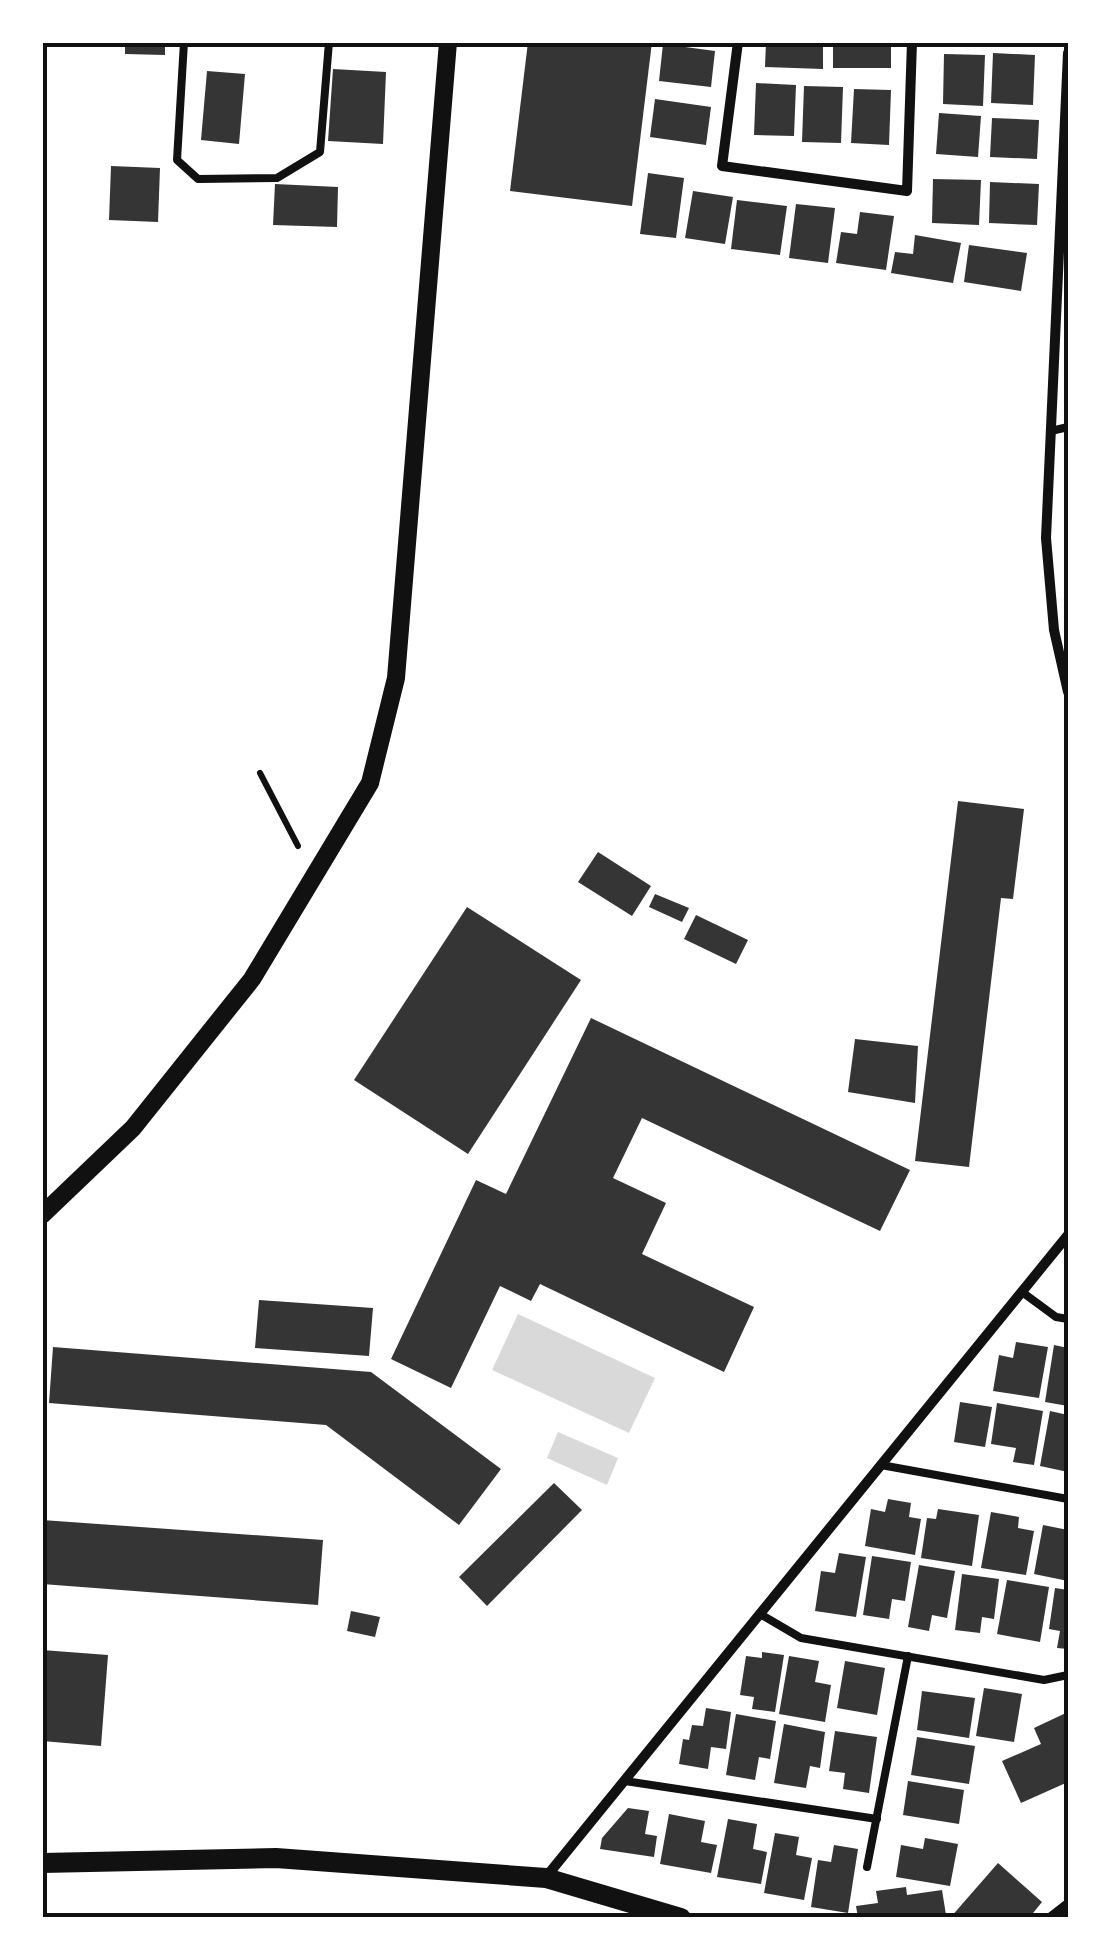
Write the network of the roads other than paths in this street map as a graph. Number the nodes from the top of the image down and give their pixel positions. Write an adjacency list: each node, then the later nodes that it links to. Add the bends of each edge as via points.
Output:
1 (184, 42): 2 (lane, via 178,160 198,179 276,178 320,152)
2 (329, 42)
3 (448, 42): 11 (street, via 396,678 370,783 252,979 133,1128)
4 (738, 42): 5 (street, via 722,166 907,190)
5 (912, 42)
6 (1068, 52): 7 (street)
7 (1064, 255): 9 (street)
8 (1068, 427): 9 (lane)
9 (1051, 431): 10 (street, via 1048,588)
10 (1068, 692)
11 (42, 1215)
12 (1068, 1235): 13 (street)
13 (1022, 1292): 14 (lane); 15 (street)
14 (1068, 1319)
15 (881, 1466): 16 (lane); 17 (street)
16 (1068, 1499)
17 (760, 1614): 18 (lane, via 802,1638); 20 (street)
18 (908, 1656): 19 (lane, via 1044,1680); 21 (lane)
19 (1068, 1675)
20 (624, 1781): 21 (lane); 24 (street)
21 (877, 1819): 23 (lane)
22 (42, 1863): 24 (main road, via 276,1858)
23 (866, 1867)
24 (546, 1878): 26 (main road)
25 (1068, 1904): 27 (street)
26 (679, 1917)
27 (1050, 1918)

